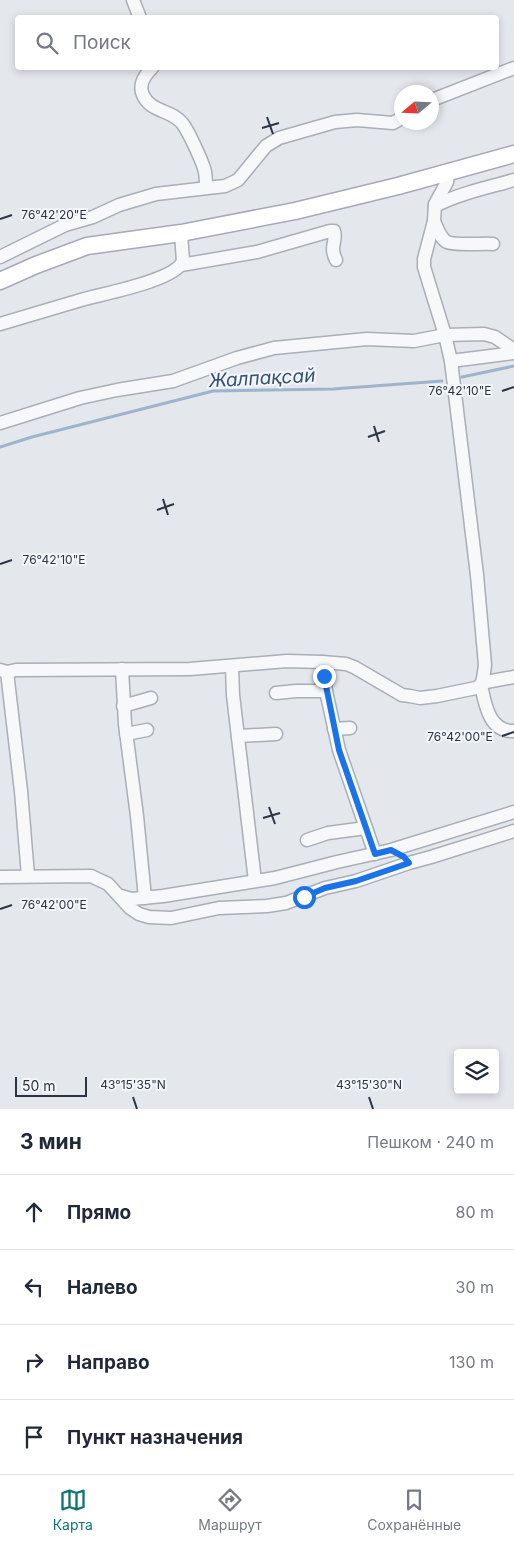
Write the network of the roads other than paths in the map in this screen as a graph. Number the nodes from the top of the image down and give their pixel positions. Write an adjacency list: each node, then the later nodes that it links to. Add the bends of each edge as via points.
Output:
1 (133, 0): 2 (street)
2 (139, 15)
3 (514, 68): 5 (street)
4 (150, 70): 10 (street, via 142,81 143,95 152,106 182,122 205,169)
5 (439, 97)
6 (394, 122): 10 (street, via 335,122 280,138 266,146 238,180 226,186)
7 (514, 154): 8 (main road)
8 (448, 173): 11 (street); 13 (main road, via 295,211)
9 (514, 180): 11 (street)
10 (206, 187): 15 (street, via 156,194 119,205 65,225)
11 (435, 206): 12 (street)
12 (434, 221): 14 (street, via 447,242); 20 (street, via 424,267)
13 (181, 233): 17 (street); 18 (main road, via 87,246)
14 (493, 244)
15 (0, 257)
16 (336, 260): 17 (street, via 332,249 335,234 330,231 257,252)
17 (181, 265): 19 (street, via 142,284)
18 (0, 281)
19 (0, 324)
20 (445, 335): 21 (street, via 490,335); 22 (street); 23 (street, via 414,341 367,339 274,348 173,381 80,398)
21 (514, 352): 22 (street)
22 (451, 361): 29 (street, via 477,576 485,664)
23 (0, 424)
24 (322, 662): 25 (street, via 287,661); 29 (street, via 346,664 402,695 420,698 457,693 476,688); 30 (street)
25 (232, 667): 26 (street); 40 (street)
26 (122, 669): 27 (street); 33 (street)
27 (4, 671): 48 (street, via 21,790)
28 (514, 677): 29 (street)
29 (482, 682): 37 (street, via 490,719 499,728)
30 (326, 691): 31 (street); 34 (street)
31 (276, 694)
32 (151, 698): 33 (street)
33 (123, 706): 38 (street)
34 (334, 728): 35 (street); 42 (street)
35 (350, 728)
36 (147, 730): 38 (street)
37 (514, 730)
38 (126, 734): 52 (street)
39 (276, 734): 40 (street)
40 (238, 736): 50 (street)
41 (514, 812): 45 (street)
42 (366, 828): 44 (street, via 328,833); 46 (street)
43 (514, 831): 47 (street)
44 (307, 840)
45 (391, 850): 46 (street); 47 (street)
46 (375, 854): 50 (street)
47 (409, 863): 51 (street, via 286,903 219,908 171,918 139,914)
48 (28, 876): 49 (street); 51 (street, via 92,876)
49 (0, 877)
50 (255, 882): 52 (street)
51 (121, 896): 52 (street)
52 (145, 898)

